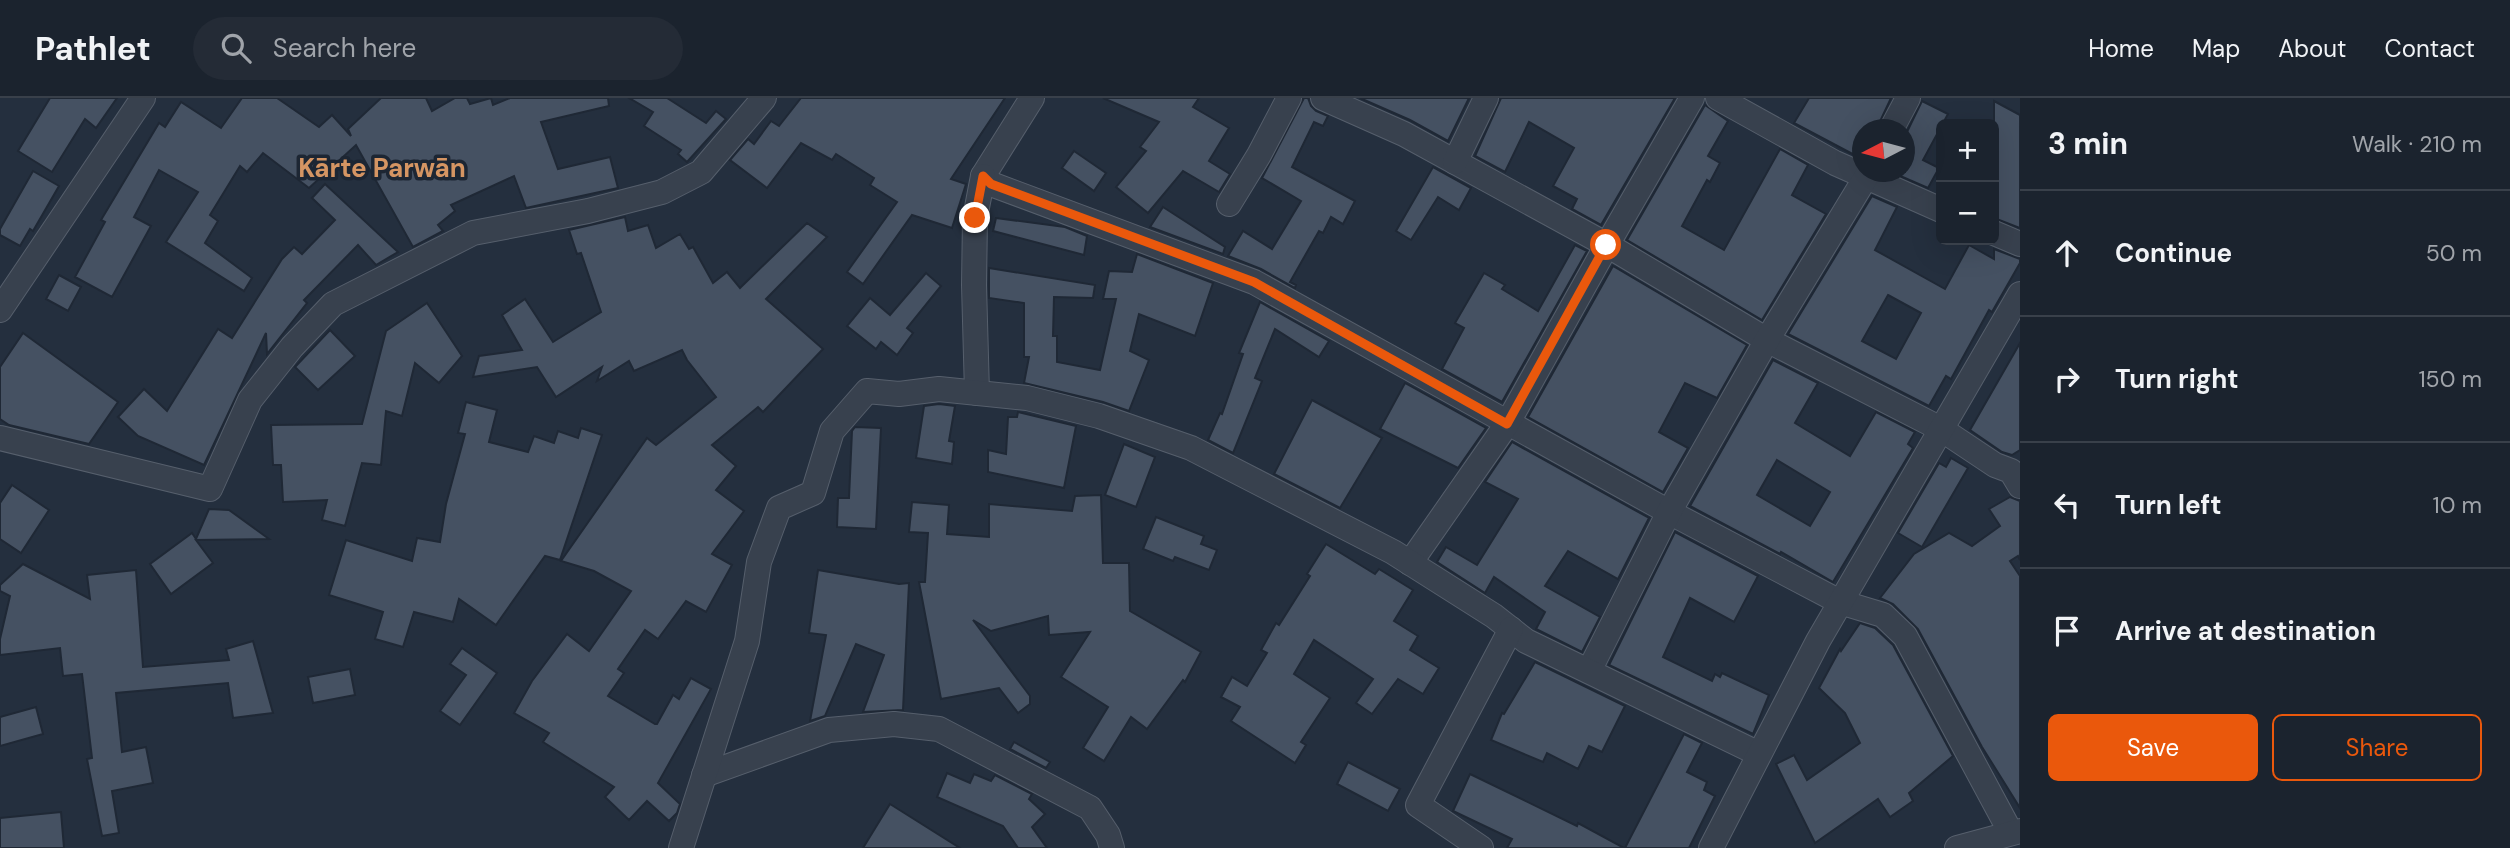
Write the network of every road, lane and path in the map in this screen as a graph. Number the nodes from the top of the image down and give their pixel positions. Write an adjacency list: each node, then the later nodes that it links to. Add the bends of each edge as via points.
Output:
1 (143, 98): 22 (street)
2 (764, 98): 27 (street, via 701,172 662,192 473,233 333,304 250,400 210,488)
3 (1032, 98): 13 (street)
4 (1289, 98): 16 (street)
5 (1323, 98): 11 (street)
6 (1486, 98): 11 (street)
7 (1692, 98): 20 (street)
8 (1718, 98): 12 (street)
9 (1908, 98): 10 (street)
10 (1897, 119)
11 (1455, 162): 20 (street)
12 (1852, 169)
13 (983, 176): 24 (street, via 975,218); 25 (street, via 991,184 1254,282)
14 (1862, 182): 23 (street)
15 (1883, 182): 17 (street)
16 (1230, 204)
17 (1936, 208)
18 (1999, 235): 19 (street)
19 (2020, 244)
20 (1606, 245): 23 (street); 25 (street)
21 (2020, 294): 26 (street)
22 (0, 310)
23 (1767, 340): 26 (street); 29 (street)
24 (977, 393): 30 (street, via 1027,398 1098,416 1191,448); 35 (street, via 867,391 832,431 813,494 779,508 759,562 747,641)
25 (1507, 424): 29 (street); 30 (street)
26 (1941, 429): 28 (street, via 1995,465); 31 (street)
27 (0, 438)
28 (2017, 473)
29 (1669, 512): 31 (street); 33 (street)
30 (1410, 563): 32 (street)
31 (1840, 602): 34 (street); 36 (street, via 1883,615 1905,636 2000,817)
32 (1511, 629): 33 (street); 39 (street, via 1418,805)
33 (1589, 671): 34 (street)
34 (1759, 754): 40 (street)
35 (704, 775): 37 (street); 38 (street, via 829,730 894,724 939,729 1090,808)
36 (2016, 832): 41 (street)
37 (681, 848)
38 (1112, 848)
39 (1481, 848)
40 (1711, 848)
41 (1957, 848)

